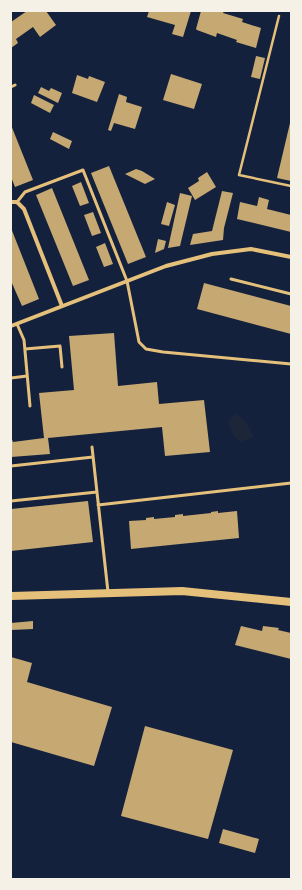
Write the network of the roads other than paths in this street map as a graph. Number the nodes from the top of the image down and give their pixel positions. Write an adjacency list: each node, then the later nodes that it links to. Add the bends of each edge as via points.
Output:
1 (15, 85): 2 (lane)
2 (11, 87)
3 (11, 202): 4 (street)
4 (17, 202): 7 (lane, via 25,192 83,170); 9 (street, via 24,209)
5 (291, 258): 7 (street, via 251,249 212,254 166,266)
6 (232, 279): 8 (lane)
7 (128, 281): 9 (street); 13 (lane, via 139,342 146,349)
8 (291, 294)
9 (62, 306): 10 (street)
10 (18, 324): 11 (street); 12 (lane)
11 (11, 326)
12 (25, 349): 14 (lane, via 60,346); 15 (lane)
13 (291, 364)
14 (62, 367)
15 (27, 376): 16 (lane); 17 (lane)
16 (11, 378)
17 (30, 406)
18 (92, 447): 19 (lane)
19 (93, 457): 20 (lane); 22 (lane)
20 (11, 466)
21 (291, 483): 24 (lane)
22 (97, 492): 23 (lane); 24 (lane)
23 (11, 500)
24 (98, 505): 25 (lane)
25 (108, 592): 26 (main road); 27 (main road, via 182,591)
26 (11, 596)
27 (291, 602)

